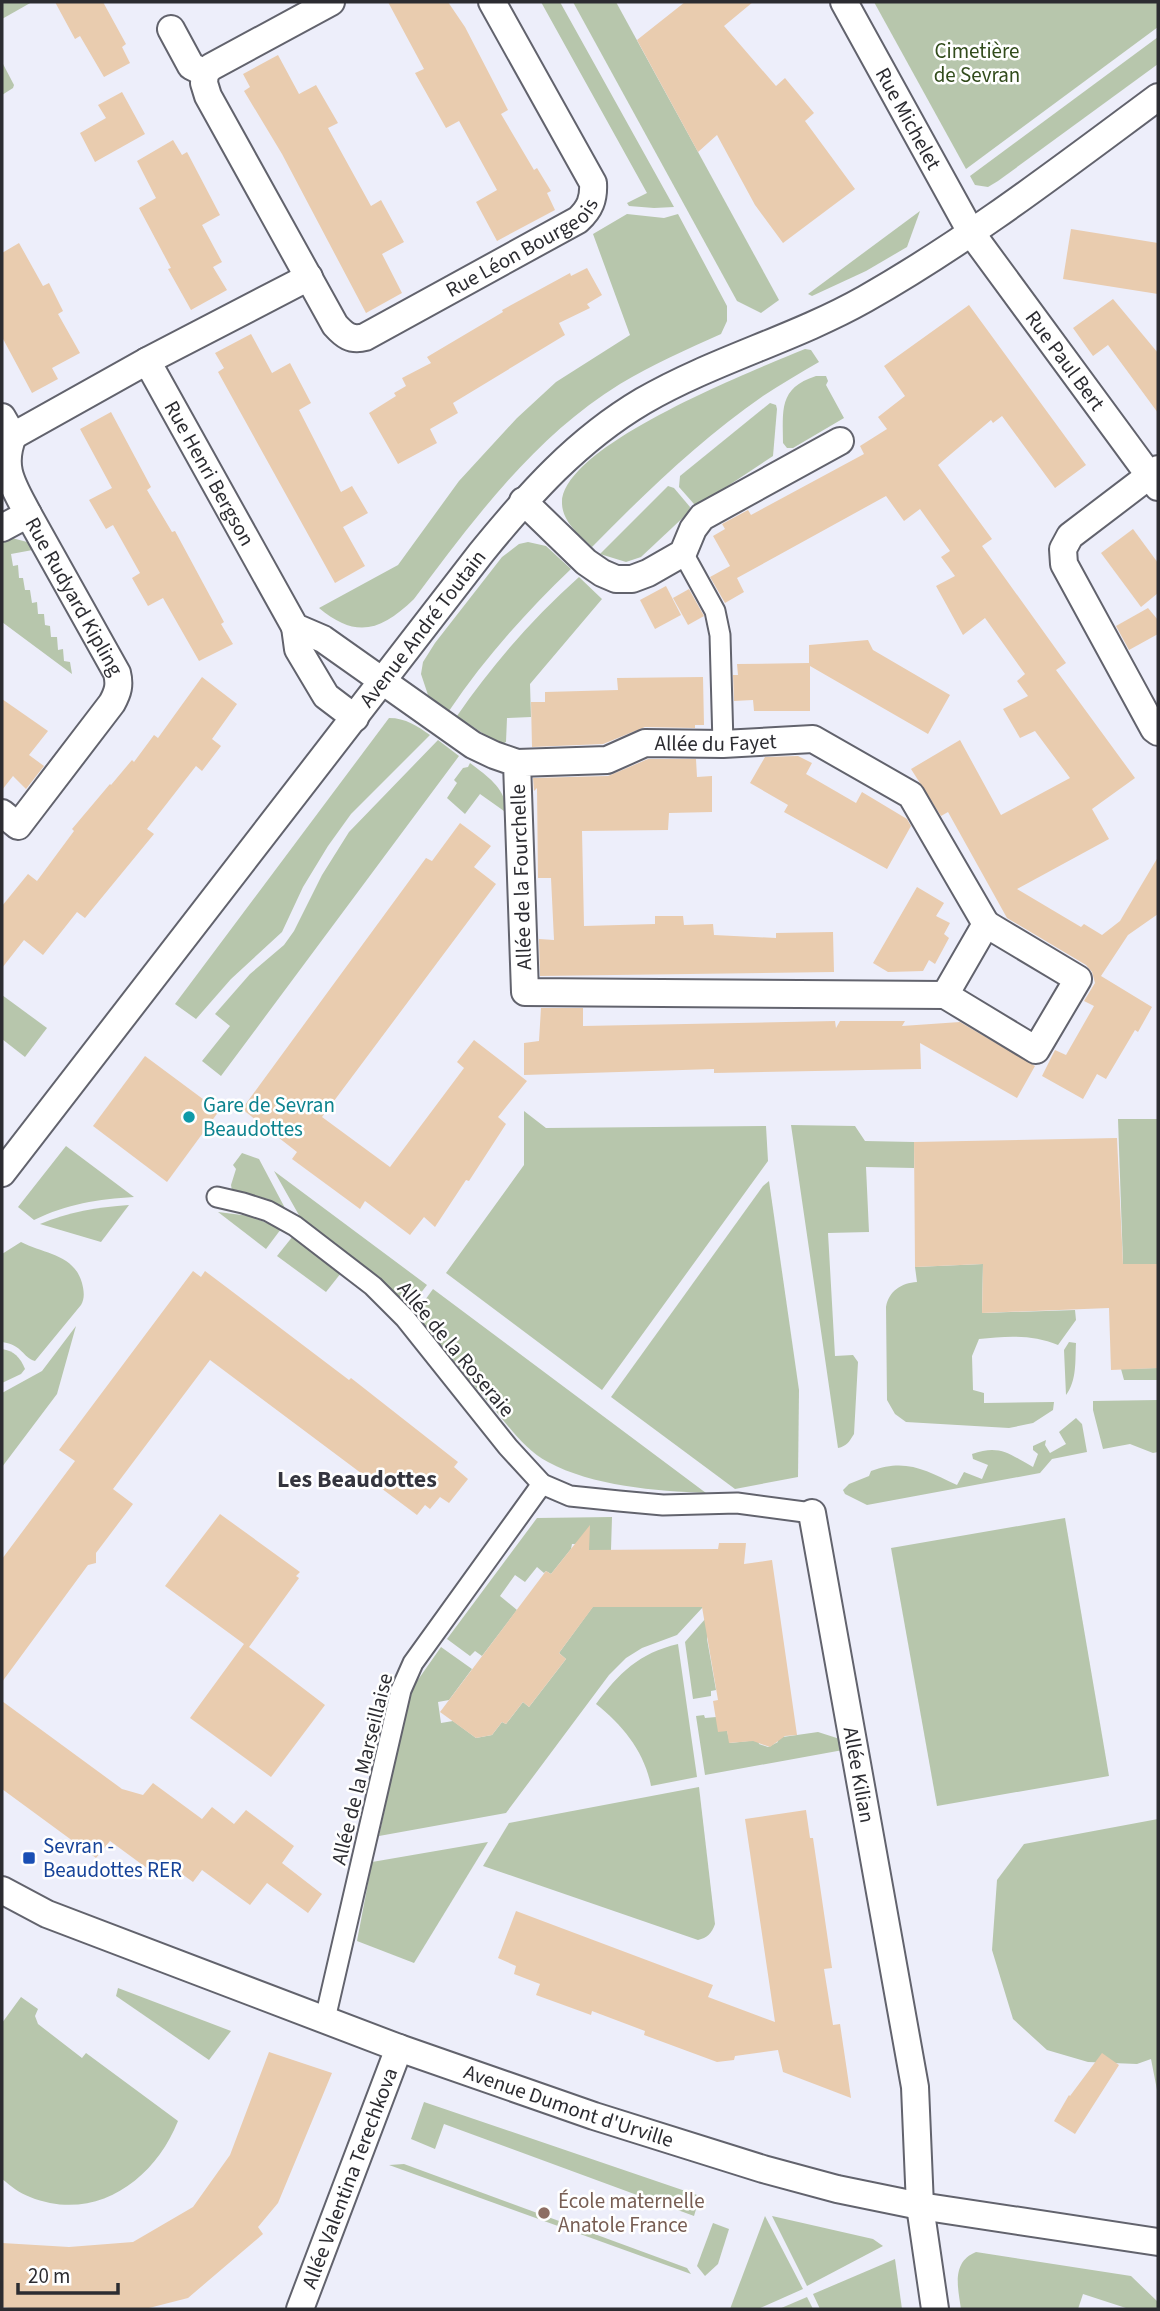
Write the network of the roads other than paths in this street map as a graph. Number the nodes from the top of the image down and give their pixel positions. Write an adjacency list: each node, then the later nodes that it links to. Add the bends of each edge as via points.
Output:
1 (331, 2): 5 (street)
2 (492, 2): 8 (street, Rue Léon Bourgeois, via 593,183 587,212 365,337 347,337)
3 (844, 2): 7 (street, Rue Michelet)
4 (171, 29): 5 (street, via 191,66)
5 (205, 73): 8 (street, Rue Léon Bourgeois, via 208,96)
6 (1158, 97): 7 (street, Avenue André Toutain)
7 (972, 234): 12 (street, Rue Paul Bert); 13 (street, Avenue André Toutain, via 852,306 644,401 581,445)
8 (309, 277): 9 (street)
9 (147, 361): 10 (street); 17 (street, Rue Henri Bergson)
10 (7, 426): 14 (street, via 3,460)
11 (840, 441): 16 (street, via 702,517)
12 (1155, 477): 20 (street, via 1070,536 1063,549 1064,564)
13 (523, 501): 16 (street, via 586,562 616,579 648,573); 18 (street, Avenue André Toutain)
14 (28, 514): 15 (street, Rue Rudyard Kipling); 23 (street, Rue Rudyard Kipling, via 119,683 112,703 18,825)
15 (2, 528)
16 (683, 553): 21 (street, via 715,611 720,635)
17 (295, 626): 18 (street, via 323,639); 19 (street, Rue Henri Bergson, via 298,649 326,696)
18 (382, 682): 19 (street, Avenue André Toutain); 22 (street, Allée du Fayet, via 473,745)
19 (355, 718): 26 (street, Avenue André Toutain)
20 (1158, 732)
21 (723, 744): 22 (street, Allée du Fayet, via 645,743 607,760); 24 (street, Allée du Fayet, via 813,739 911,795)
22 (517, 762): 25 (street, Allée de la Fourchelle, via 525,992)
23 (2, 813)
24 (986, 924): 25 (street); 25 (street, Allée du Fayet, via 1078,979 1036,1051)
25 (945, 995)
26 (2, 1173)
27 (217, 1197): 28 (street, Allée de la Roseraie, via 268,1211 295,1226 373,1286 405,1318)
28 (542, 1484): 29 (street, Allée Kilian, via 570,1496 663,1505 737,1503); 31 (street, Allée de la Marseillaise, via 413,1663 401,1690)
29 (812, 1513): 33 (street, Allée Kilian, via 915,2087)
30 (2, 1890): 31 (street, Avenue Dumont d'Urville, via 47,1914)
31 (325, 2019): 32 (street, Avenue Dumont d'Urville)
32 (399, 2048): 33 (street, Avenue Dumont d'Urville, via 763,2169); 35 (street, Allée Valentina Terechkova)
33 (920, 2206): 34 (street, Avenue Dumont d'Urville); 36 (street, Allée Kilian)
34 (1158, 2242)
35 (300, 2309)
36 (934, 2309)

